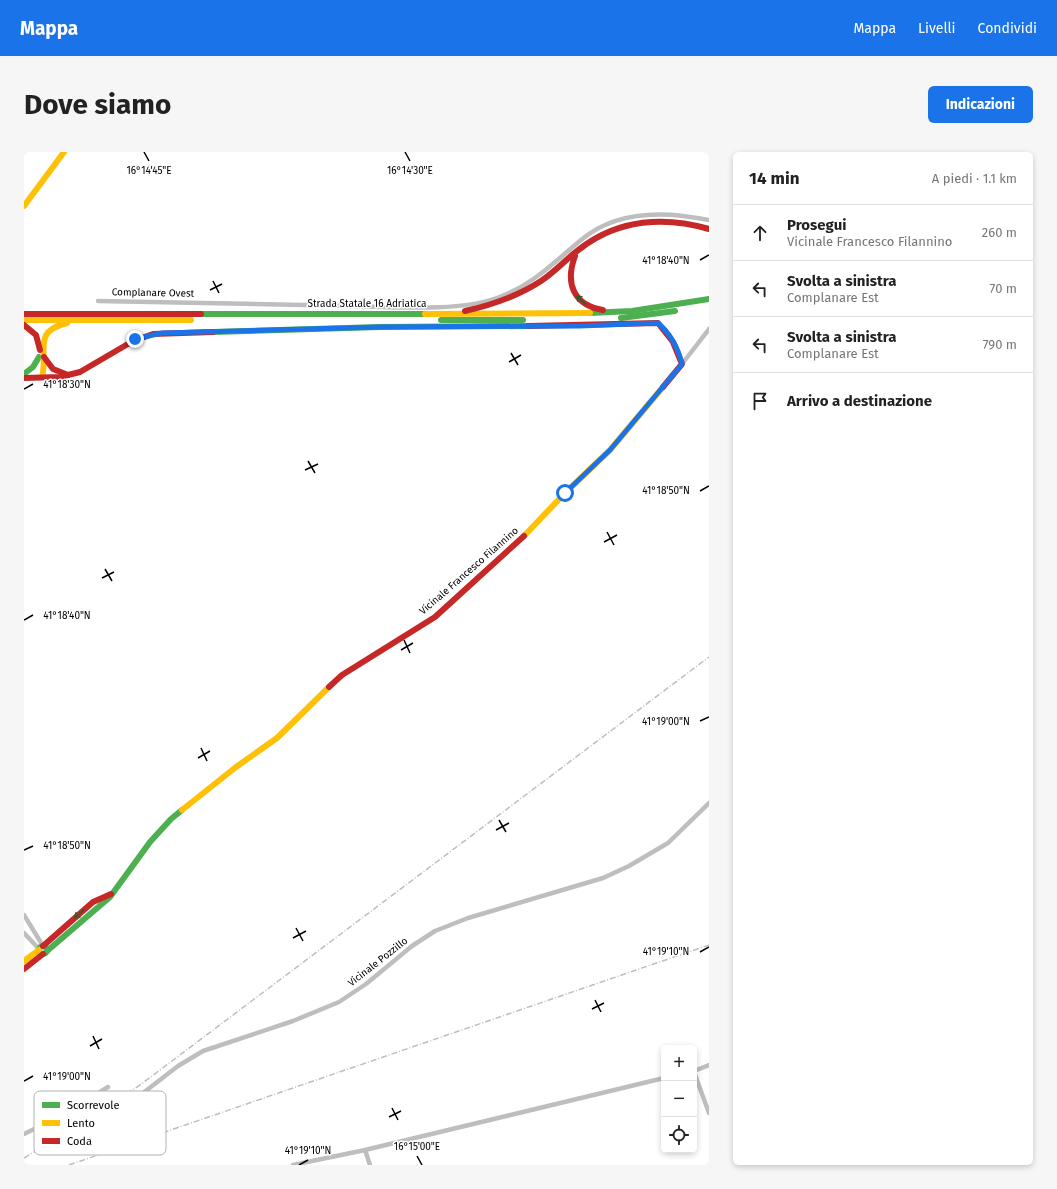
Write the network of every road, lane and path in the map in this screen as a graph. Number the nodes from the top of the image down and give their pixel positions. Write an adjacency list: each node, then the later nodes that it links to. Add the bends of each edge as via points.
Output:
1 (64, 152): 2 (main road)
2 (24, 206)
3 (709, 220): 7 (street, Complanare Ovest, via 672,214 653,214 612,223 594,230 532,281 510,293 476,304 400,307)
4 (709, 229): 5 (main road, via 674,221 636,223 602,234)
5 (577, 251): 9 (main road, one-way to 5, via 600,310 583,303 574,293 569,279 570,266); 11 (main road, via 545,279 508,299 469,310)
6 (709, 299): 9 (main road, Strada Statale 16 Adriatica)
7 (98, 301)
8 (709, 305): 12 (main road, Strada Statale 16 Adriatica, via 601,319)
9 (659, 308): 11 (main road, Strada Statale 16 Adriatica, via 599,314)
10 (24, 314): 12 (main road, Strada Statale 16 Adriatica)
11 (416, 315): 12 (main road, Strada Statale 16 Adriatica)
12 (252, 317): 14 (main road, Strada Statale 16 Adriatica)
13 (24, 320): 14 (main road, Strada Statale 16 Adriatica)
14 (121, 320): 17 (main road, via 57,326 44,338)
15 (24, 325): 17 (main road, via 37,339)
16 (709, 329): 18 (street, Vicinale Francesco Filannino)
17 (41, 357): 19 (main road); 20 (main road, via 52,368); 21 (main road, via 44,371)
18 (682, 364): 20 (main road, via 677,347 667,331 658,323 380,327 150,334 132,340 82,371); 26 (main road, Vicinale Francesco Filannino, via 610,450 516,545 435,617 342,675 277,738 171,819 150,842 111,894)
19 (24, 374)
20 (68, 375): 21 (main road)
21 (42, 377): 22 (main road)
22 (24, 378)
23 (709, 803): 35 (street, Vicinale Pozzillo, via 668,843 629,866 603,878 468,918 435,931 412,946 366,984 338,1002 293,1022 203,1050)
24 (24, 915): 26 (street)
25 (24, 933): 26 (street)
26 (42, 949): 27 (main road); 28 (main road)
27 (24, 961)
28 (24, 969)
29 (709, 1065): 30 (street)
30 (697, 1070)
31 (661, 1079): 39 (street)
32 (697, 1079): 36 (street)
33 (108, 1087): 34 (street)
34 (102, 1091)
35 (145, 1091)
36 (709, 1113)
37 (34, 1129): 38 (street)
38 (24, 1134)
39 (365, 1150): 40 (street); 41 (street)
40 (293, 1165)
41 (370, 1165)

